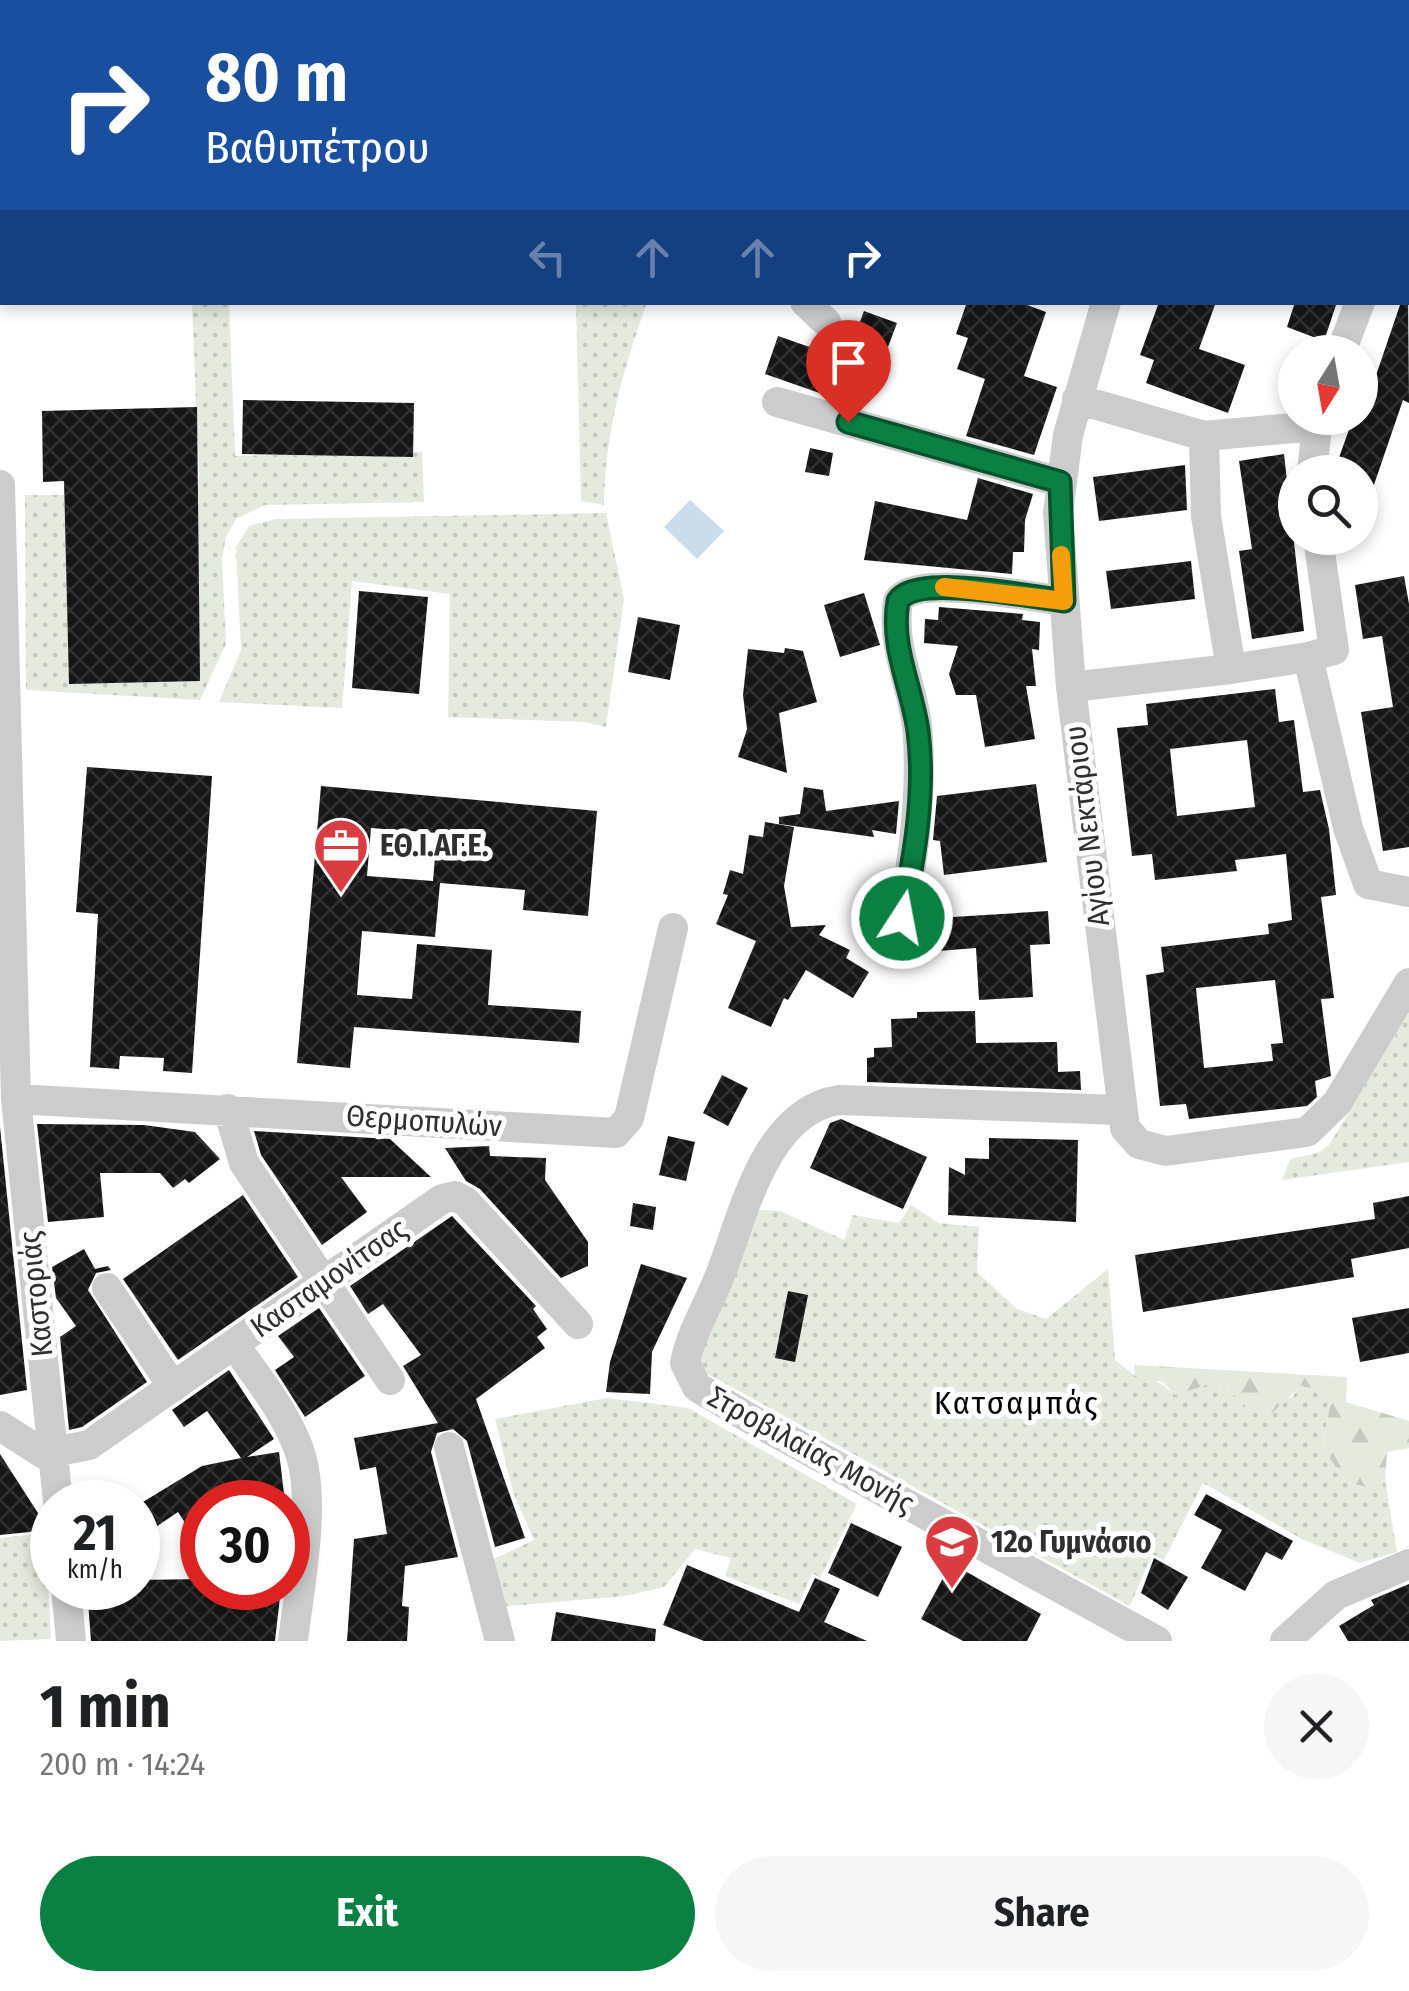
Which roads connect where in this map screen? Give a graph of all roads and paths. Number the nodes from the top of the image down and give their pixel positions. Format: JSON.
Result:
{"nodes":[{"id":1,"x":1105,"y":305,"type":"edge"},
{"id":2,"x":1359,"y":305,"type":"edge"},
{"id":3,"x":1348,"y":335,"type":"edge"},
{"id":4,"x":1078,"y":400,"type":"junction"},
{"id":5,"x":777,"y":402,"type":"dead end"},
{"id":6,"x":1278,"y":427,"type":"edge"},
{"id":7,"x":1204,"y":436,"type":"junction"},
{"id":8,"x":1060,"y":482,"type":"junction"},
{"id":9,"x":0,"y":485,"type":"edge"},
{"id":10,"x":1320,"y":555,"type":"edge"},
{"id":11,"x":1064,"y":601,"type":"junction"},
{"id":12,"x":1308,"y":657,"type":"junction"},
{"id":13,"x":1231,"y":669,"type":"junction"},
{"id":14,"x":1070,"y":688,"type":"junction"},
{"id":15,"x":2,"y":711,"type":"edge"},
{"id":16,"x":1409,"y":892,"type":"edge"},
{"id":17,"x":672,"y":928,"type":"dead end"},
{"id":18,"x":897,"y":946,"type":"dead end"},
{"id":19,"x":1409,"y":983,"type":"edge"},
{"id":20,"x":5,"y":998,"type":"edge"},
{"id":21,"x":16,"y":1099,"type":"junction"},
{"id":22,"x":228,"y":1109,"type":"junction"},
{"id":23,"x":1120,"y":1110,"type":"junction"},
{"id":24,"x":324,"y":1281,"type":"junction"},
{"id":25,"x":108,"y":1288,"type":"dead end"},
{"id":26,"x":578,"y":1324,"type":"dead end"},
{"id":27,"x":234,"y":1344,"type":"junction"},
{"id":28,"x":390,"y":1380,"type":"dead end"},
{"id":29,"x":173,"y":1387,"type":"junction"},
{"id":30,"x":0,"y":1426,"type":"edge"},
{"id":31,"x":450,"y":1446,"type":"dead end"},
{"id":32,"x":54,"y":1455,"type":"junction"},
{"id":33,"x":56,"y":1480,"type":"edge"},
{"id":34,"x":1409,"y":1564,"type":"edge"},
{"id":35,"x":68,"y":1610,"type":"edge"},
{"id":36,"x":71,"y":1641,"type":"edge"},
{"id":37,"x":293,"y":1641,"type":"edge"},
{"id":38,"x":500,"y":1641,"type":"edge"},
{"id":39,"x":1157,"y":1641,"type":"edge"},
{"id":40,"x":1286,"y":1641,"type":"edge"}],
"edges":[{"from":1,"to":4,"type":"street","name":"Αγίου Νεκτάριου"},
{"from":2,"to":3,"type":"street"},
{"from":4,"to":7,"type":"street"},
{"from":4,"to":8,"type":"street","name":"Αγίου Νεκτάριου"},
{"from":5,"to":8,"type":"street"},
{"from":6,"to":7,"type":"street"},
{"from":7,"to":13,"type":"street"},
{"from":8,"to":11,"type":"street","name":"Αγίου Νεκτάριου"},
{"from":9,"to":15,"type":"street","name":"Καστοριάς"},
{"from":10,"to":12,"type":"street"},
{"from":11,"to":14,"type":"street","name":"Αγίου Νεκτάριου"},
{"from":11,"to":18,"type":"street"},
{"from":12,"to":13,"type":"street"},
{"from":12,"to":16,"type":"street"},
{"from":13,"to":14,"type":"street"},
{"from":14,"to":23,"type":"street","name":"Αγίου Νεκτάριου"},
{"from":15,"to":20,"type":"street","name":"Καστοριάς"},
{"from":17,"to":22,"type":"street","name":"Θερμοπυλών"},
{"from":19,"to":23,"type":"street"},
{"from":20,"to":21,"type":"street","name":"Καστοριάς"},
{"from":21,"to":22,"type":"street","name":"Θερμοπυλών"},
{"from":21,"to":32,"type":"street","name":"Καστοριάς"},
{"from":22,"to":24,"type":"street"},
{"from":23,"to":39,"type":"street","name":"Στροβιλαίας Μονής"},
{"from":24,"to":26,"type":"street","name":"Κασταμονίτσας"},
{"from":24,"to":27,"type":"street","name":"Κασταμονίτσας"},
{"from":24,"to":28,"type":"street"},
{"from":25,"to":29,"type":"street"},
{"from":27,"to":29,"type":"street","name":"Κασταμονίτσας"},
{"from":27,"to":37,"type":"street"},
{"from":29,"to":32,"type":"street","name":"Κασταμονίτσας"},
{"from":30,"to":32,"type":"street"},
{"from":31,"to":38,"type":"street"},
{"from":32,"to":33,"type":"street","name":"Καστοριάς"},
{"from":34,"to":40,"type":"street"},
{"from":35,"to":36,"type":"street"}]}
